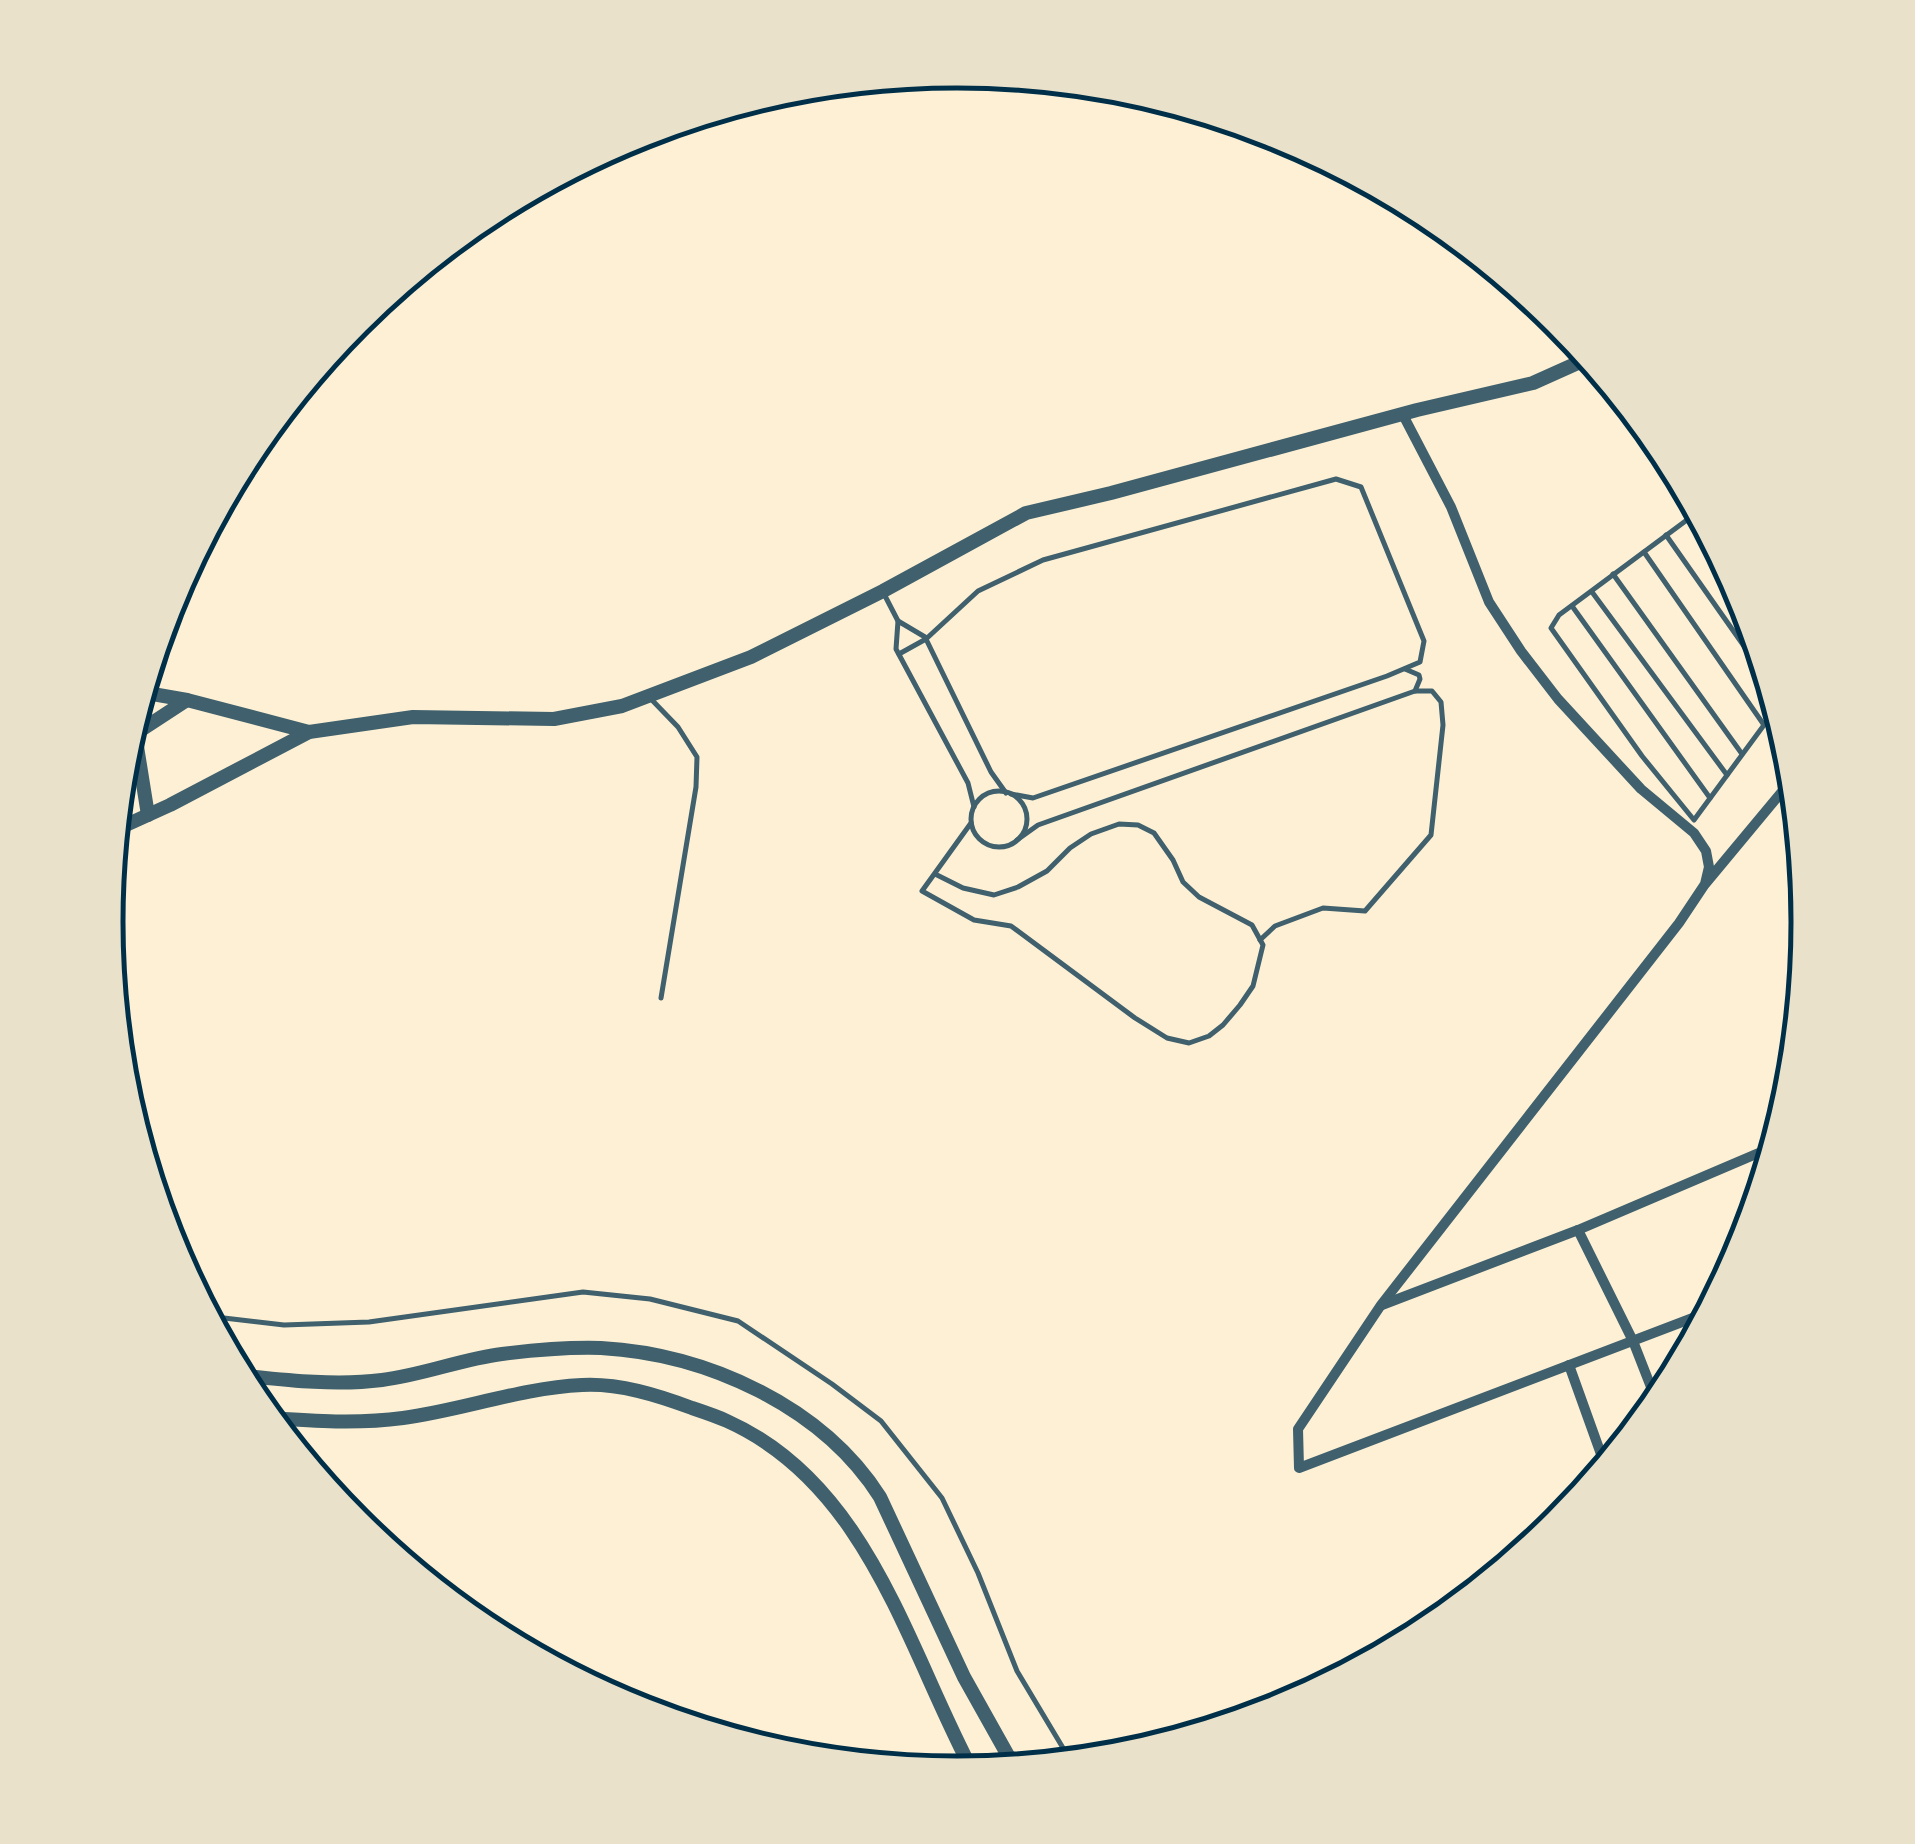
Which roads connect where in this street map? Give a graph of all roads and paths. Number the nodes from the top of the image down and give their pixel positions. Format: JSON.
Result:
{"nodes":[{"id":1,"x":1577,"y":363,"type":"edge"},
{"id":2,"x":1402,"y":414,"type":"junction"},
{"id":3,"x":1688,"y":519,"type":"edge"},
{"id":4,"x":1666,"y":535,"type":"junction"},
{"id":5,"x":1644,"y":552,"type":"junction"},
{"id":6,"x":1614,"y":574,"type":"junction"},
{"id":7,"x":1591,"y":591,"type":"junction"},
{"id":8,"x":883,"y":592,"type":"junction"},
{"id":9,"x":1572,"y":606,"type":"junction"},
{"id":10,"x":898,"y":621,"type":"junction"},
{"id":11,"x":926,"y":639,"type":"junction"},
{"id":12,"x":1746,"y":649,"type":"edge"},
{"id":13,"x":899,"y":654,"type":"junction"},
{"id":14,"x":1405,"y":668,"type":"junction"},
{"id":15,"x":1415,"y":691,"type":"junction"},
{"id":16,"x":155,"y":694,"type":"edge"},
{"id":17,"x":648,"y":696,"type":"junction"},
{"id":18,"x":187,"y":700,"type":"junction"},
{"id":19,"x":1767,"y":721,"type":"edge"},
{"id":20,"x":147,"y":724,"type":"edge"},
{"id":21,"x":1764,"y":725,"type":"junction"},
{"id":22,"x":309,"y":732,"type":"junction"},
{"id":23,"x":1742,"y":754,"type":"junction"},
{"id":24,"x":138,"y":764,"type":"edge"},
{"id":25,"x":1727,"y":775,"type":"junction"},
{"id":26,"x":1782,"y":792,"type":"edge"},
{"id":27,"x":1009,"y":794,"type":"junction"},
{"id":28,"x":1710,"y":798,"type":"junction"},
{"id":29,"x":974,"y":807,"type":"junction"},
{"id":30,"x":148,"y":815,"type":"junction"},
{"id":31,"x":129,"y":823,"type":"edge"},
{"id":32,"x":971,"y":823,"type":"junction"},
{"id":33,"x":1017,"y":840,"type":"junction"},
{"id":34,"x":935,"y":874,"type":"junction"},
{"id":35,"x":1705,"y":884,"type":"junction"},
{"id":36,"x":1260,"y":940,"type":"junction"},
{"id":37,"x":661,"y":998,"type":"dead end"},
{"id":38,"x":1759,"y":1153,"type":"edge"},
{"id":39,"x":1578,"y":1230,"type":"junction"},
{"id":40,"x":1381,"y":1306,"type":"junction"},
{"id":41,"x":224,"y":1318,"type":"edge"},
{"id":42,"x":1690,"y":1320,"type":"edge"},
{"id":43,"x":1633,"y":1340,"type":"junction"},
{"id":44,"x":1570,"y":1365,"type":"junction"},
{"id":45,"x":258,"y":1376,"type":"edge"},
{"id":46,"x":1651,"y":1386,"type":"edge"},
{"id":47,"x":288,"y":1420,"type":"edge"},
{"id":48,"x":1601,"y":1453,"type":"edge"},
{"id":49,"x":1064,"y":1749,"type":"edge"},
{"id":50,"x":1008,"y":1755,"type":"edge"},
{"id":51,"x":965,"y":1756,"type":"edge"}],
"edges":[{"from":1,"to":2,"type":"street"},
{"from":2,"to":8,"type":"street"},
{"from":2,"to":35,"type":"street"},
{"from":3,"to":4,"type":"lane"},
{"from":4,"to":5,"type":"lane"},
{"from":4,"to":12,"type":"lane"},
{"from":5,"to":6,"type":"lane"},
{"from":5,"to":21,"type":"lane"},
{"from":6,"to":7,"type":"lane"},
{"from":6,"to":23,"type":"lane"},
{"from":7,"to":9,"type":"lane"},
{"from":7,"to":25,"type":"lane"},
{"from":8,"to":10,"type":"lane"},
{"from":8,"to":17,"type":"street"},
{"from":9,"to":28,"type":"lane"},
{"from":9,"to":28,"type":"lane"},
{"from":10,"to":11,"type":"lane"},
{"from":10,"to":13,"type":"lane"},
{"from":11,"to":13,"type":"lane"},
{"from":11,"to":14,"type":"lane"},
{"from":11,"to":27,"type":"lane"},
{"from":13,"to":29,"type":"lane"},
{"from":14,"to":15,"type":"lane"},
{"from":14,"to":27,"type":"lane"},
{"from":15,"to":33,"type":"lane"},
{"from":15,"to":36,"type":"lane"},
{"from":16,"to":18,"type":"street"},
{"from":17,"to":22,"type":"street"},
{"from":17,"to":37,"type":"lane"},
{"from":18,"to":20,"type":"street"},
{"from":18,"to":22,"type":"street"},
{"from":19,"to":21,"type":"lane"},
{"from":21,"to":23,"type":"lane"},
{"from":22,"to":30,"type":"street"},
{"from":23,"to":25,"type":"lane"},
{"from":24,"to":30,"type":"street"},
{"from":25,"to":28,"type":"lane"},
{"from":26,"to":35,"type":"street"},
{"from":27,"to":29,"type":"lane"},
{"from":27,"to":33,"type":"lane"},
{"from":29,"to":32,"type":"lane"},
{"from":30,"to":31,"type":"street"},
{"from":32,"to":33,"type":"lane"},
{"from":32,"to":34,"type":"lane"},
{"from":34,"to":36,"type":"lane"},
{"from":34,"to":36,"type":"lane"},
{"from":35,"to":40,"type":"street"},
{"from":38,"to":39,"type":"street"},
{"from":39,"to":40,"type":"street"},
{"from":39,"to":43,"type":"street"},
{"from":40,"to":44,"type":"street"},
{"from":41,"to":49,"type":"lane"},
{"from":42,"to":43,"type":"street"},
{"from":43,"to":44,"type":"street"},
{"from":43,"to":46,"type":"street"},
{"from":44,"to":48,"type":"street"},
{"from":45,"to":50,"type":"street"},
{"from":47,"to":51,"type":"street"}]}
